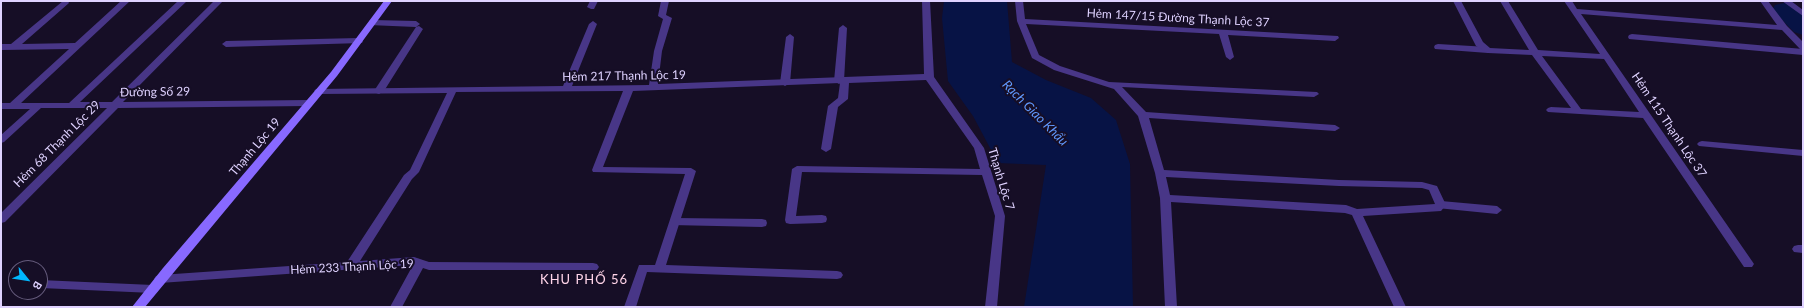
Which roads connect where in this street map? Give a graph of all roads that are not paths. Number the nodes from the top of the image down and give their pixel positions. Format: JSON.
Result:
{"nodes":[{"id":1,"x":126,"y":1,"type":"edge"},
{"id":2,"x":183,"y":1,"type":"edge"},
{"id":3,"x":219,"y":1,"type":"edge"},
{"id":4,"x":388,"y":1,"type":"edge"},
{"id":5,"x":665,"y":1,"type":"edge"},
{"id":6,"x":926,"y":1,"type":"edge"},
{"id":7,"x":1019,"y":1,"type":"edge"},
{"id":8,"x":1456,"y":1,"type":"edge"},
{"id":9,"x":1504,"y":1,"type":"edge"},
{"id":10,"x":1568,"y":1,"type":"edge"},
{"id":11,"x":1764,"y":1,"type":"edge"},
{"id":12,"x":1786,"y":1,"type":"edge"},
{"id":13,"x":65,"y":3,"type":"dead end"},
{"id":14,"x":1575,"y":11,"type":"junction"},
{"id":15,"x":1803,"y":14,"type":"edge"},
{"id":16,"x":1021,"y":21,"type":"junction"},
{"id":17,"x":372,"y":24,"type":"junction"},
{"id":18,"x":593,"y":24,"type":"dead end"},
{"id":19,"x":843,"y":28,"type":"dead end"},
{"id":20,"x":1784,"y":28,"type":"junction"},
{"id":21,"x":1223,"y":33,"type":"junction"},
{"id":22,"x":790,"y":37,"type":"dead end"},
{"id":23,"x":1632,"y":37,"type":"dead end"},
{"id":24,"x":1334,"y":38,"type":"dead end"},
{"id":25,"x":359,"y":41,"type":"junction"},
{"id":26,"x":226,"y":44,"type":"dead end"},
{"id":27,"x":76,"y":46,"type":"junction"},
{"id":28,"x":1,"y":47,"type":"edge"},
{"id":29,"x":13,"y":47,"type":"junction"},
{"id":30,"x":1438,"y":47,"type":"dead end"},
{"id":31,"x":1803,"y":47,"type":"edge"},
{"id":32,"x":1488,"y":50,"type":"junction"},
{"id":33,"x":1803,"y":52,"type":"edge"},
{"id":34,"x":1535,"y":53,"type":"junction"},
{"id":35,"x":1230,"y":57,"type":"dead end"},
{"id":36,"x":1607,"y":57,"type":"junction"},
{"id":37,"x":929,"y":77,"type":"junction"},
{"id":38,"x":843,"y":82,"type":"junction"},
{"id":39,"x":785,"y":83,"type":"junction"},
{"id":40,"x":1106,"y":83,"type":"junction"},
{"id":41,"x":653,"y":87,"type":"junction"},
{"id":42,"x":629,"y":88,"type":"junction"},
{"id":43,"x":566,"y":89,"type":"junction"},
{"id":44,"x":453,"y":90,"type":"junction"},
{"id":45,"x":379,"y":91,"type":"junction"},
{"id":46,"x":319,"y":92,"type":"junction"},
{"id":47,"x":1314,"y":94,"type":"dead end"},
{"id":48,"x":309,"y":103,"type":"junction"},
{"id":49,"x":115,"y":105,"type":"junction"},
{"id":50,"x":1,"y":106,"type":"edge"},
{"id":51,"x":12,"y":106,"type":"junction"},
{"id":52,"x":71,"y":106,"type":"junction"},
{"id":53,"x":37,"y":107,"type":"junction"},
{"id":54,"x":1552,"y":110,"type":"dead end"},
{"id":55,"x":1578,"y":111,"type":"junction"},
{"id":56,"x":1143,"y":115,"type":"junction"},
{"id":57,"x":1646,"y":115,"type":"junction"},
{"id":58,"x":1335,"y":128,"type":"dead end"},
{"id":59,"x":1,"y":140,"type":"edge"},
{"id":60,"x":1702,"y":144,"type":"dead end"},
{"id":61,"x":826,"y":149,"type":"dead end"},
{"id":62,"x":1803,"y":153,"type":"edge"},
{"id":63,"x":987,"y":172,"type":"junction"},
{"id":64,"x":1160,"y":173,"type":"junction"},
{"id":65,"x":1165,"y":198,"type":"junction"},
{"id":66,"x":1440,"y":205,"type":"junction"},
{"id":67,"x":1497,"y":210,"type":"dead end"},
{"id":68,"x":1356,"y":213,"type":"junction"},
{"id":69,"x":1,"y":219,"type":"edge"},
{"id":70,"x":822,"y":219,"type":"dead end"},
{"id":71,"x":675,"y":222,"type":"junction"},
{"id":72,"x":762,"y":223,"type":"dead end"},
{"id":73,"x":420,"y":263,"type":"junction"},
{"id":74,"x":1748,"y":264,"type":"dead end"},
{"id":75,"x":352,"y":265,"type":"junction"},
{"id":76,"x":592,"y":267,"type":"dead end"},
{"id":77,"x":660,"y":269,"type":"junction"},
{"id":78,"x":837,"y":275,"type":"dead end"},
{"id":79,"x":48,"y":284,"type":"edge"},
{"id":80,"x":157,"y":284,"type":"junction"},
{"id":81,"x":138,"y":307,"type":"edge"},
{"id":82,"x":396,"y":307,"type":"edge"},
{"id":83,"x":630,"y":307,"type":"edge"},
{"id":84,"x":990,"y":307,"type":"edge"},
{"id":85,"x":1171,"y":307,"type":"edge"},
{"id":86,"x":1400,"y":307,"type":"edge"}],
"edges":[{"from":1,"to":27,"type":"street"},
{"from":2,"to":52,"type":"street"},
{"from":3,"to":49,"type":"street","name":"Hẻm 68 Thạnh Lộc 29"},
{"from":4,"to":17,"type":"street","name":"Thạnh Lộc 19"},
{"from":5,"to":41,"type":"street"},
{"from":6,"to":37,"type":"street"},
{"from":7,"to":16,"type":"street"},
{"from":8,"to":32,"type":"street"},
{"from":9,"to":34,"type":"street"},
{"from":10,"to":14,"type":"street","name":"Hẻm 115 Thạnh Lộc 37"},
{"from":11,"to":20,"type":"street"},
{"from":12,"to":15,"type":"street"},
{"from":13,"to":29,"type":"street"},
{"from":14,"to":20,"type":"street"},
{"from":14,"to":36,"type":"street","name":"Hẻm 115 Thạnh Lộc 37"},
{"from":16,"to":21,"type":"street","name":"Hẻm 147/15 Đường Thạnh Lộc 37"},
{"from":16,"to":40,"type":"street"},
{"from":17,"to":25,"type":"street","name":"Thạnh Lộc 19"},
{"from":17,"to":45,"type":"street"},
{"from":18,"to":43,"type":"street"},
{"from":19,"to":38,"type":"street"},
{"from":20,"to":31,"type":"street"},
{"from":21,"to":24,"type":"street","name":"Hẻm 147/15 Đường Thạnh Lộc 37"},
{"from":21,"to":35,"type":"street"},
{"from":22,"to":39,"type":"street"},
{"from":23,"to":33,"type":"street"},
{"from":25,"to":26,"type":"street"},
{"from":25,"to":46,"type":"street","name":"Thạnh Lộc 19"},
{"from":27,"to":29,"type":"street"},
{"from":27,"to":51,"type":"street"},
{"from":28,"to":29,"type":"street"},
{"from":30,"to":32,"type":"street"},
{"from":32,"to":34,"type":"street"},
{"from":34,"to":36,"type":"street"},
{"from":34,"to":55,"type":"street"},
{"from":36,"to":57,"type":"street","name":"Hẻm 115 Thạnh Lộc 37"},
{"from":37,"to":38,"type":"street","name":"Hẻm 217 Thạnh Lộc 19"},
{"from":37,"to":63,"type":"street","name":"Thạnh Lộc 7"},
{"from":38,"to":39,"type":"street","name":"Hẻm 217 Thạnh Lộc 19"},
{"from":38,"to":61,"type":"street"},
{"from":39,"to":41,"type":"street","name":"Hẻm 217 Thạnh Lộc 19"},
{"from":40,"to":47,"type":"street"},
{"from":40,"to":56,"type":"street"},
{"from":41,"to":42,"type":"street","name":"Hẻm 217 Thạnh Lộc 19"},
{"from":42,"to":43,"type":"street","name":"Hẻm 217 Thạnh Lộc 19"},
{"from":42,"to":71,"type":"street"},
{"from":43,"to":44,"type":"street","name":"Hẻm 217 Thạnh Lộc 19"},
{"from":44,"to":45,"type":"street","name":"Hẻm 217 Thạnh Lộc 19"},
{"from":44,"to":75,"type":"street"},
{"from":45,"to":46,"type":"street","name":"Hẻm 217 Thạnh Lộc 19"},
{"from":46,"to":48,"type":"street","name":"Thạnh Lộc 19"},
{"from":48,"to":49,"type":"street","name":"Đường Số 29"},
{"from":48,"to":80,"type":"street","name":"Thạnh Lộc 19"},
{"from":49,"to":52,"type":"street","name":"Đường Số 29"},
{"from":49,"to":69,"type":"street","name":"Hẻm 68 Thạnh Lộc 29"},
{"from":50,"to":51,"type":"street","name":"Đường Số 29"},
{"from":51,"to":53,"type":"street","name":"Đường Số 29"},
{"from":52,"to":53,"type":"street","name":"Đường Số 29"},
{"from":53,"to":59,"type":"street"},
{"from":54,"to":55,"type":"street"},
{"from":55,"to":57,"type":"street"},
{"from":56,"to":58,"type":"street"},
{"from":56,"to":64,"type":"street"},
{"from":57,"to":74,"type":"street","name":"Hẻm 115 Thạnh Lộc 37"},
{"from":60,"to":62,"type":"street"},
{"from":63,"to":70,"type":"street"},
{"from":63,"to":84,"type":"street","name":"Thạnh Lộc 7"},
{"from":64,"to":65,"type":"street"},
{"from":64,"to":66,"type":"street"},
{"from":65,"to":68,"type":"street"},
{"from":65,"to":85,"type":"street"},
{"from":66,"to":67,"type":"street"},
{"from":66,"to":68,"type":"street"},
{"from":68,"to":86,"type":"street"},
{"from":71,"to":72,"type":"street"},
{"from":71,"to":77,"type":"street"},
{"from":73,"to":75,"type":"street","name":"Hẻm 233 Thạnh Lộc 19"},
{"from":73,"to":76,"type":"street","name":"Hẻm 233 Thạnh Lộc 19"},
{"from":73,"to":82,"type":"street"},
{"from":75,"to":80,"type":"street","name":"Hẻm 233 Thạnh Lộc 19"},
{"from":77,"to":78,"type":"street"},
{"from":77,"to":83,"type":"street"},
{"from":79,"to":80,"type":"street","name":"Hẻm 233 Thạnh Lộc 19"},
{"from":80,"to":81,"type":"street","name":"Thạnh Lộc 19"}]}
